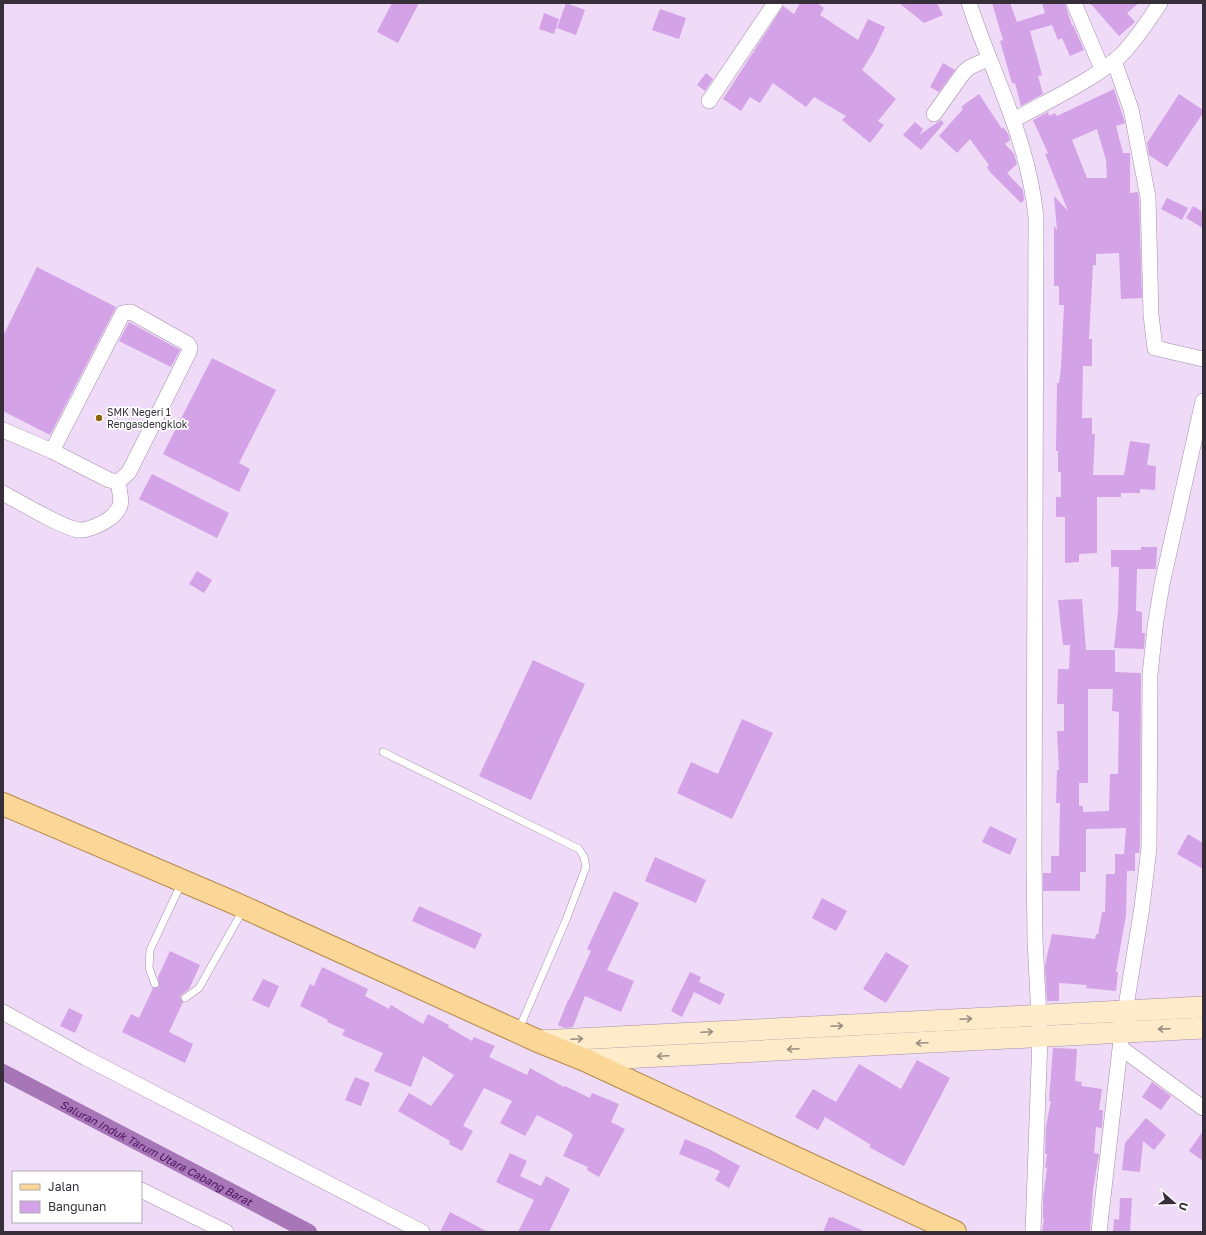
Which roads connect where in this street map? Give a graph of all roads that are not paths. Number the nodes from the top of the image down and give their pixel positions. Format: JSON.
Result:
{"nodes":[{"id":1,"x":775,"y":3,"type":"edge"},
{"id":2,"x":969,"y":3,"type":"edge"},
{"id":3,"x":1074,"y":3,"type":"edge"},
{"id":4,"x":1160,"y":3,"type":"edge"},
{"id":5,"x":988,"y":59,"type":"junction"},
{"id":6,"x":1114,"y":61,"type":"junction"},
{"id":7,"x":1102,"y":69,"type":"junction"},
{"id":8,"x":709,"y":102,"type":"dead end"},
{"id":9,"x":934,"y":114,"type":"dead end"},
{"id":10,"x":1014,"y":120,"type":"junction"},
{"id":11,"x":1203,"y":359,"type":"edge"},
{"id":12,"x":1203,"y":401,"type":"edge"},
{"id":13,"x":3,"y":430,"type":"edge"},
{"id":14,"x":52,"y":451,"type":"junction"},
{"id":15,"x":118,"y":482,"type":"junction"},
{"id":16,"x":3,"y":493,"type":"edge"},
{"id":17,"x":384,"y":752,"type":"dead end"},
{"id":18,"x":3,"y":804,"type":"edge"},
{"id":19,"x":183,"y":881,"type":"junction"},
{"id":20,"x":244,"y":908,"type":"junction"},
{"id":21,"x":155,"y":984,"type":"dead end"},
{"id":22,"x":185,"y":998,"type":"dead end"},
{"id":23,"x":1203,"y":1007,"type":"edge"},
{"id":24,"x":1124,"y":1010,"type":"junction"},
{"id":25,"x":3,"y":1012,"type":"edge"},
{"id":26,"x":1039,"y":1015,"type":"junction"},
{"id":27,"x":1203,"y":1028,"type":"edge"},
{"id":28,"x":518,"y":1031,"type":"junction"},
{"id":29,"x":1040,"y":1037,"type":"junction"},
{"id":30,"x":1121,"y":1040,"type":"junction"},
{"id":31,"x":538,"y":1041,"type":"junction"},
{"id":32,"x":585,"y":1060,"type":"junction"},
{"id":33,"x":1203,"y":1108,"type":"edge"},
{"id":34,"x":142,"y":1190,"type":"edge"},
{"id":35,"x":226,"y":1232,"type":"edge"},
{"id":36,"x":422,"y":1232,"type":"edge"},
{"id":37,"x":954,"y":1232,"type":"edge"},
{"id":38,"x":1033,"y":1232,"type":"edge"},
{"id":39,"x":1099,"y":1232,"type":"edge"}],
"edges":[{"from":1,"to":8,"type":"street"},
{"from":2,"to":5,"type":"street"},
{"from":3,"to":7,"type":"street"},
{"from":4,"to":6,"type":"street"},
{"from":5,"to":9,"type":"street"},
{"from":5,"to":10,"type":"street"},
{"from":6,"to":7,"type":"street"},
{"from":6,"to":11,"type":"street"},
{"from":7,"to":10,"type":"street"},
{"from":10,"to":26,"type":"street"},
{"from":12,"to":24,"type":"street"},
{"from":13,"to":14,"type":"street"},
{"from":14,"to":15,"type":"street"},
{"from":14,"to":15,"type":"street"},
{"from":15,"to":16,"type":"street"},
{"from":17,"to":28,"type":"lane"},
{"from":18,"to":19,"type":"main road"},
{"from":19,"to":20,"type":"main road"},
{"from":19,"to":21,"type":"lane"},
{"from":20,"to":22,"type":"lane"},
{"from":20,"to":28,"type":"main road"},
{"from":23,"to":24,"type":"street"},
{"from":24,"to":26,"type":"street"},
{"from":24,"to":30,"type":"street"},
{"from":25,"to":36,"type":"street"},
{"from":26,"to":29,"type":"street"},
{"from":31,"to":26,"type":"street","one_way":true},
{"from":27,"to":30,"type":"street","one_way":true},
{"from":28,"to":31,"type":"main road"},
{"from":29,"to":30,"type":"street"},
{"from":29,"to":32,"type":"street","one_way":true},
{"from":29,"to":38,"type":"street"},
{"from":30,"to":33,"type":"street"},
{"from":30,"to":39,"type":"street"},
{"from":31,"to":32,"type":"main road"},
{"from":32,"to":37,"type":"main road"},
{"from":34,"to":35,"type":"street"}]}
